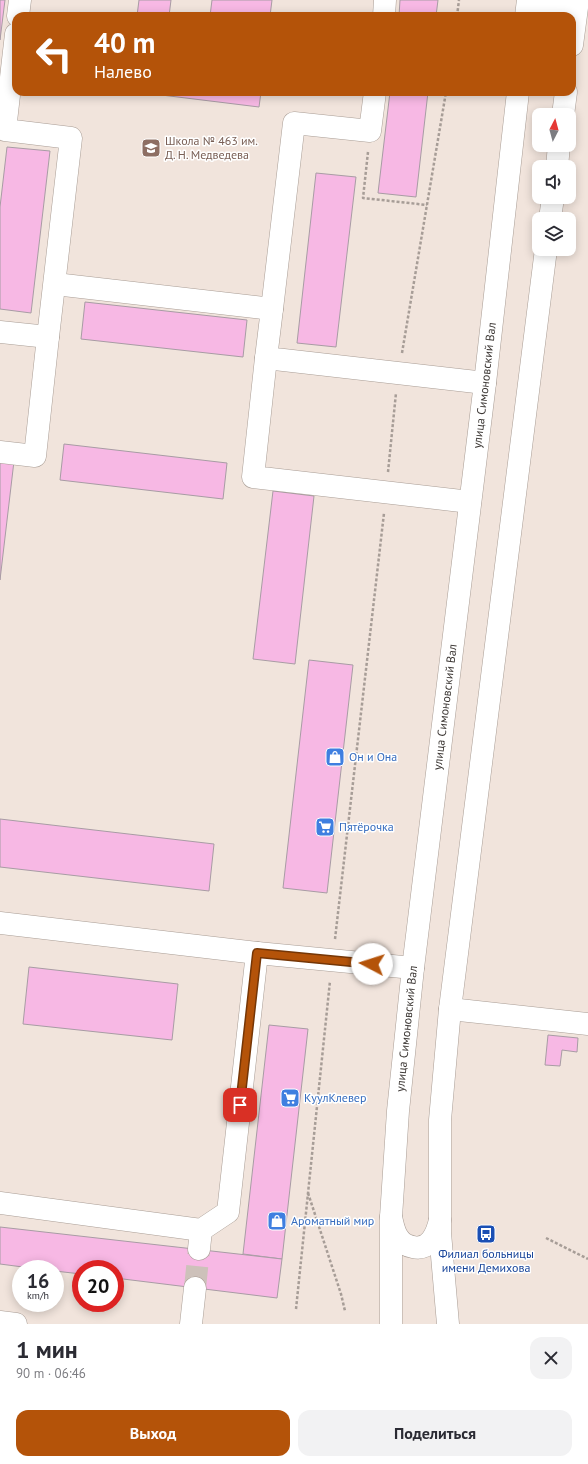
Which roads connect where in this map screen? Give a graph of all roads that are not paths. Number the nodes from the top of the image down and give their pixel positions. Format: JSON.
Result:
{"nodes":[{"id":1,"x":20,"y":0,"type":"edge"},
{"id":2,"x":386,"y":0,"type":"edge"},
{"id":3,"x":528,"y":0,"type":"edge"},
{"id":4,"x":537,"y":0,"type":"edge"},
{"id":5,"x":574,"y":0,"type":"edge"},
{"id":6,"x":578,"y":0,"type":"edge"},
{"id":7,"x":18,"y":12,"type":"edge"},
{"id":8,"x":384,"y":12,"type":"edge"},
{"id":9,"x":526,"y":12,"type":"edge"},
{"id":10,"x":576,"y":15,"type":"edge"},
{"id":11,"x":12,"y":69,"type":"edge"},
{"id":12,"x":374,"y":96,"type":"edge"},
{"id":13,"x":518,"y":96,"type":"edge"},
{"id":14,"x":565,"y":96,"type":"edge"},
{"id":15,"x":564,"y":108,"type":"edge"},
{"id":16,"x":545,"y":256,"type":"edge"},
{"id":17,"x":55,"y":284,"type":"junction"},
{"id":18,"x":272,"y":309,"type":"junction"},
{"id":19,"x":0,"y":332,"type":"edge"},
{"id":20,"x":48,"y":337,"type":"junction"},
{"id":21,"x":266,"y":358,"type":"junction"},
{"id":22,"x":485,"y":383,"type":"junction"},
{"id":23,"x":0,"y":452,"type":"edge"},
{"id":24,"x":470,"y":502,"type":"junction"},
{"id":25,"x":0,"y":923,"type":"edge"},
{"id":26,"x":257,"y":953,"type":"junction"},
{"id":27,"x":413,"y":968,"type":"junction"},
{"id":28,"x":450,"y":1009,"type":"junction"},
{"id":29,"x":588,"y":1024,"type":"edge"},
{"id":30,"x":0,"y":1203,"type":"edge"},
{"id":31,"x":391,"y":1217,"type":"junction"},
{"id":32,"x":440,"y":1220,"type":"junction"},
{"id":33,"x":195,"y":1288,"type":"tunnel mouth"},
{"id":34,"x":0,"y":1322,"type":"edge"},
{"id":35,"x":16,"y":1324,"type":"edge"},
{"id":36,"x":191,"y":1324,"type":"edge"},
{"id":37,"x":391,"y":1324,"type":"edge"},
{"id":38,"x":448,"y":1324,"type":"edge"}],
"edges":[{"from":1,"to":7,"type":"main road"},
{"from":2,"to":8,"type":"main road"},
{"from":3,"to":9,"type":"main road"},
{"from":4,"to":5,"type":"main road"},
{"from":6,"to":10,"type":"main road"},
{"from":11,"to":17,"type":"main road"},
{"from":12,"to":18,"type":"main road"},
{"from":13,"to":22,"type":"main road","name":"улица Симоновский Вал"},
{"from":14,"to":15,"type":"main road"},
{"from":16,"to":28,"type":"main road"},
{"from":17,"to":18,"type":"main road"},
{"from":17,"to":20,"type":"main road"},
{"from":18,"to":21,"type":"main road"},
{"from":19,"to":20,"type":"main road"},
{"from":20,"to":23,"type":"main road"},
{"from":21,"to":22,"type":"main road"},
{"from":21,"to":24,"type":"main road"},
{"from":22,"to":24,"type":"main road","name":"улица Симоновский Вал"},
{"from":24,"to":27,"type":"main road","name":"улица Симоновский Вал"},
{"from":25,"to":26,"type":"main road"},
{"from":26,"to":27,"type":"main road"},
{"from":26,"to":30,"type":"main road"},
{"from":27,"to":31,"type":"main road","name":"улица Симоновский Вал"},
{"from":28,"to":29,"type":"main road"},
{"from":28,"to":32,"type":"main road"},
{"from":31,"to":32,"type":"main road"},
{"from":31,"to":37,"type":"main road","name":"улица Симоновский Вал"},
{"from":32,"to":38,"type":"main road"},
{"from":33,"to":36,"type":"main road"},
{"from":34,"to":35,"type":"main road"}]}
